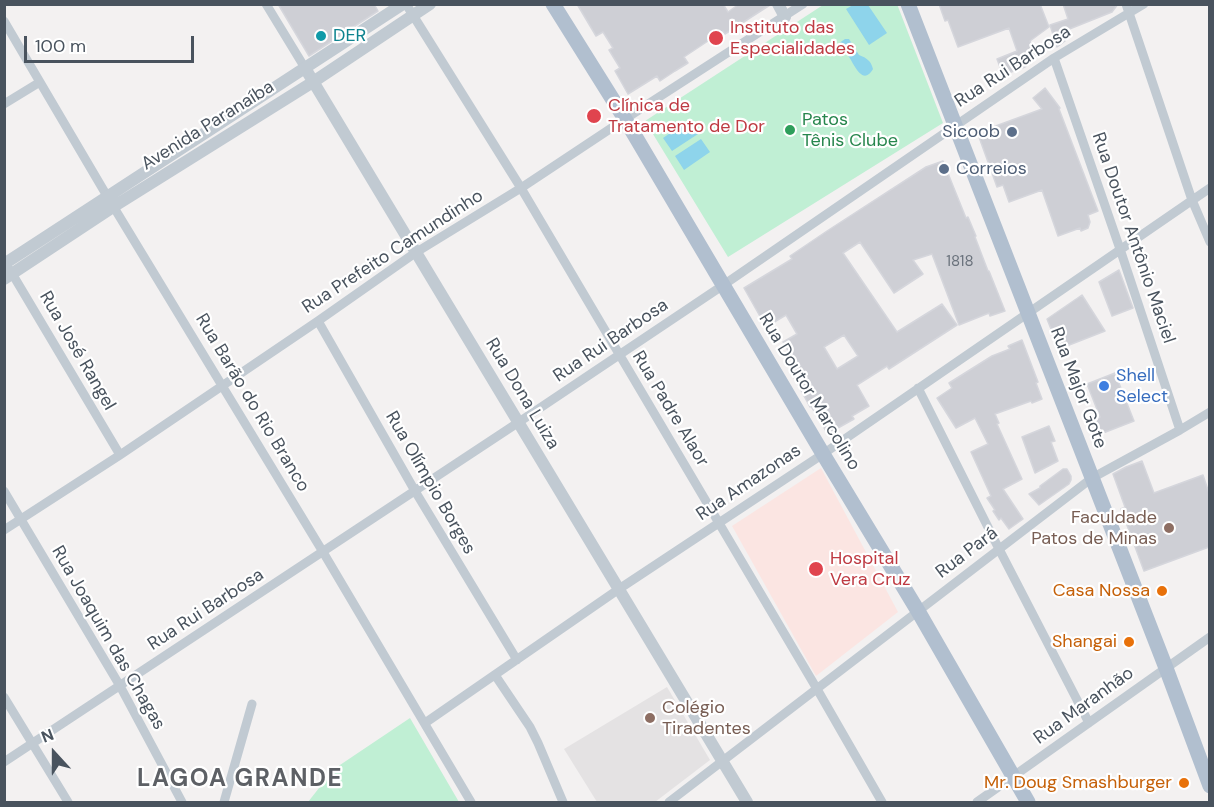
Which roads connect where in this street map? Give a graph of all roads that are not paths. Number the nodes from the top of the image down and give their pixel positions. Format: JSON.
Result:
{"nodes":[{"id":1,"x":266,"y":4,"type":"edge"},
{"id":2,"x":405,"y":4,"type":"edge"},
{"id":3,"x":430,"y":4,"type":"edge"},
{"id":4,"x":553,"y":4,"type":"edge"},
{"id":5,"x":790,"y":4,"type":"edge"},
{"id":6,"x":803,"y":4,"type":"edge"},
{"id":7,"x":908,"y":4,"type":"edge"},
{"id":8,"x":1144,"y":4,"type":"edge"},
{"id":9,"x":778,"y":5,"type":"edge"},
{"id":10,"x":1128,"y":9,"type":"edge"},
{"id":11,"x":413,"y":16,"type":"junction"},
{"id":12,"x":785,"y":17,"type":"junction"},
{"id":13,"x":4,"y":21,"type":"edge"},
{"id":14,"x":1053,"y":58,"type":"junction"},
{"id":15,"x":305,"y":68,"type":"junction"},
{"id":16,"x":40,"y":82,"type":"junction"},
{"id":17,"x":313,"y":82,"type":"junction"},
{"id":18,"x":4,"y":104,"type":"edge"},
{"id":19,"x":625,"y":119,"type":"junction"},
{"id":20,"x":955,"y":126,"type":"junction"},
{"id":21,"x":1209,"y":188,"type":"edge"},
{"id":22,"x":521,"y":189,"type":"junction"},
{"id":23,"x":1192,"y":200,"type":"junction"},
{"id":24,"x":110,"y":202,"type":"junction"},
{"id":25,"x":1209,"y":242,"type":"edge"},
{"id":26,"x":1120,"y":249,"type":"junction"},
{"id":27,"x":415,"y":253,"type":"junction"},
{"id":28,"x":7,"y":270,"type":"edge"},
{"id":29,"x":723,"y":286,"type":"junction"},
{"id":30,"x":1028,"y":313,"type":"junction"},
{"id":31,"x":318,"y":321,"type":"junction"},
{"id":32,"x":619,"y":355,"type":"junction"},
{"id":33,"x":222,"y":386,"type":"junction"},
{"id":34,"x":918,"y":388,"type":"junction"},
{"id":35,"x":1209,"y":412,"type":"edge"},
{"id":36,"x":519,"y":422,"type":"junction"},
{"id":37,"x":1180,"y":430,"type":"junction"},
{"id":38,"x":822,"y":454,"type":"junction"},
{"id":39,"x":120,"y":455,"type":"junction"},
{"id":40,"x":1092,"y":478,"type":"junction"},
{"id":41,"x":4,"y":491,"type":"edge"},
{"id":42,"x":415,"y":491,"type":"junction"},
{"id":43,"x":20,"y":520,"type":"junction"},
{"id":44,"x":719,"y":523,"type":"junction"},
{"id":45,"x":4,"y":530,"type":"edge"},
{"id":46,"x":999,"y":549,"type":"junction"},
{"id":47,"x":324,"y":552,"type":"junction"},
{"id":48,"x":619,"y":590,"type":"junction"},
{"id":49,"x":918,"y":611,"type":"junction"},
{"id":50,"x":1209,"y":637,"type":"edge"},
{"id":51,"x":516,"y":660,"type":"junction"},
{"id":52,"x":1167,"y":668,"type":"junction"},
{"id":53,"x":495,"y":675,"type":"junction"},
{"id":54,"x":120,"y":686,"type":"junction"},
{"id":55,"x":817,"y":689,"type":"junction"},
{"id":56,"x":4,"y":697,"type":"edge"},
{"id":57,"x":252,"y":704,"type":"dead end"},
{"id":58,"x":425,"y":723,"type":"junction"},
{"id":59,"x":1089,"y":723,"type":"junction"},
{"id":60,"x":32,"y":744,"type":"junction"},
{"id":61,"x":4,"y":762,"type":"edge"},
{"id":62,"x":722,"y":762,"type":"junction"},
{"id":63,"x":1012,"y":778,"type":"junction"},
{"id":64,"x":1209,"y":786,"type":"edge"},
{"id":65,"x":68,"y":802,"type":"edge"},
{"id":66,"x":182,"y":802,"type":"edge"},
{"id":67,"x":224,"y":802,"type":"edge"},
{"id":68,"x":471,"y":802,"type":"edge"},
{"id":69,"x":563,"y":802,"type":"edge"},
{"id":70,"x":669,"y":802,"type":"edge"},
{"id":71,"x":747,"y":802,"type":"edge"},
{"id":72,"x":882,"y":802,"type":"edge"},
{"id":73,"x":977,"y":802,"type":"edge"},
{"id":74,"x":1028,"y":802,"type":"edge"}],
"edges":[{"from":1,"to":15,"type":"street","name":"Rua Dona Luiza"},
{"from":2,"to":11,"type":"street","name":"Rua Padre Alaor"},
{"from":2,"to":15,"type":"street","name":"Avenida Paranaíba"},
{"from":3,"to":11,"type":"street","name":"Avenida Paranaíba"},
{"from":4,"to":19,"type":"main road","name":"Rua Doutor Marcolino"},
{"from":5,"to":9,"type":"street"},
{"from":6,"to":12,"type":"street","name":"Rua Prefeito Camundinho"},
{"from":7,"to":20,"type":"main road","name":"Rua Major Gote"},
{"from":8,"to":10,"type":"street","name":"Rua Rui Barbosa"},
{"from":9,"to":12,"type":"street"},
{"from":10,"to":14,"type":"street","name":"Rua Rui Barbosa"},
{"from":10,"to":23,"type":"street"},
{"from":11,"to":17,"type":"street","name":"Avenida Paranaíba"},
{"from":11,"to":22,"type":"street","name":"Rua Padre Alaor"},
{"from":12,"to":19,"type":"street","name":"Rua Prefeito Camundinho"},
{"from":13,"to":16,"type":"street","name":"Rua Barão do Rio Branco"},
{"from":14,"to":20,"type":"street","name":"Rua Rui Barbosa"},
{"from":14,"to":26,"type":"street","name":"Rua Doutor Antônio Maciel"},
{"from":15,"to":17,"type":"street","name":"Rua Dona Luiza"},
{"from":15,"to":24,"type":"street","name":"Avenida Paranaíba"},
{"from":16,"to":18,"type":"street"},
{"from":16,"to":24,"type":"street","name":"Rua Barão do Rio Branco"},
{"from":17,"to":24,"type":"street","name":"Avenida Paranaíba"},
{"from":17,"to":27,"type":"street","name":"Rua Dona Luiza"},
{"from":19,"to":22,"type":"street","name":"Rua Prefeito Camundinho"},
{"from":19,"to":29,"type":"main road","name":"Rua Doutor Marcolino"},
{"from":20,"to":29,"type":"street","name":"Rua Rui Barbosa"},
{"from":20,"to":30,"type":"main road","name":"Rua Major Gote"},
{"from":21,"to":23,"type":"street","name":"Rua Amazonas"},
{"from":22,"to":27,"type":"street","name":"Rua Prefeito Camundinho"},
{"from":22,"to":32,"type":"street","name":"Rua Padre Alaor"},
{"from":23,"to":25,"type":"street"},
{"from":23,"to":26,"type":"street","name":"Rua Amazonas"},
{"from":24,"to":28,"type":"street","name":"Avenida Paranaíba"},
{"from":24,"to":33,"type":"street","name":"Rua Barão do Rio Branco"},
{"from":26,"to":30,"type":"street","name":"Rua Amazonas"},
{"from":26,"to":37,"type":"street","name":"Rua Doutor Antônio Maciel"},
{"from":27,"to":31,"type":"street","name":"Rua Prefeito Camundinho"},
{"from":27,"to":36,"type":"street","name":"Rua Dona Luiza"},
{"from":28,"to":39,"type":"street","name":"Rua José Rangel"},
{"from":29,"to":32,"type":"street","name":"Rua Rui Barbosa"},
{"from":29,"to":38,"type":"main road","name":"Rua Doutor Marcolino"},
{"from":30,"to":34,"type":"street","name":"Rua Amazonas"},
{"from":30,"to":40,"type":"main road","name":"Rua Major Gote"},
{"from":31,"to":33,"type":"street","name":"Rua Prefeito Camundinho"},
{"from":31,"to":42,"type":"street","name":"Rua Olímpio Borges"},
{"from":32,"to":36,"type":"street","name":"Rua Rui Barbosa"},
{"from":32,"to":44,"type":"street","name":"Rua Padre Alaor"},
{"from":33,"to":39,"type":"street","name":"Rua Prefeito Camundinho"},
{"from":33,"to":47,"type":"street","name":"Rua Barão do Rio Branco"},
{"from":34,"to":38,"type":"street","name":"Rua Amazonas"},
{"from":34,"to":46,"type":"street"},
{"from":35,"to":37,"type":"street","name":"Rua Pará"},
{"from":36,"to":42,"type":"street","name":"Rua Rui Barbosa"},
{"from":36,"to":48,"type":"street","name":"Rua Dona Luiza"},
{"from":37,"to":40,"type":"street","name":"Rua Pará"},
{"from":38,"to":44,"type":"street","name":"Rua Amazonas"},
{"from":38,"to":49,"type":"main road","name":"Rua Doutor Marcolino"},
{"from":39,"to":43,"type":"street","name":"Rua Prefeito Camundinho"},
{"from":40,"to":46,"type":"street","name":"Rua Pará"},
{"from":40,"to":52,"type":"main road","name":"Rua Major Gote"},
{"from":41,"to":43,"type":"street","name":"Rua Joaquim das Chagas"},
{"from":42,"to":47,"type":"street","name":"Rua Rui Barbosa"},
{"from":42,"to":51,"type":"street","name":"Rua Olímpio Borges"},
{"from":43,"to":45,"type":"street","name":"Rua Prefeito Camundinho"},
{"from":43,"to":54,"type":"street","name":"Rua Joaquim das Chagas"},
{"from":44,"to":48,"type":"street","name":"Rua Amazonas"},
{"from":44,"to":55,"type":"street","name":"Rua Padre Alaor"},
{"from":46,"to":49,"type":"street","name":"Rua Pará"},
{"from":46,"to":59,"type":"street"},
{"from":47,"to":54,"type":"street","name":"Rua Rui Barbosa"},
{"from":47,"to":58,"type":"street","name":"Rua Barão do Rio Branco"},
{"from":48,"to":51,"type":"street","name":"Rua Amazonas"},
{"from":48,"to":62,"type":"street","name":"Rua Dona Luiza"},
{"from":49,"to":55,"type":"street","name":"Rua Pará"},
{"from":49,"to":63,"type":"main road","name":"Rua Doutor Marcolino"},
{"from":50,"to":52,"type":"street","name":"Rua Maranhão"},
{"from":51,"to":53,"type":"street","name":"Rua Amazonas"},
{"from":52,"to":59,"type":"street","name":"Rua Maranhão"},
{"from":52,"to":64,"type":"main road","name":"Rua Major Gote"},
{"from":53,"to":58,"type":"street","name":"Rua Amazonas"},
{"from":53,"to":69,"type":"street"},
{"from":54,"to":60,"type":"street","name":"Rua Rui Barbosa"},
{"from":54,"to":66,"type":"street","name":"Rua Joaquim das Chagas"},
{"from":55,"to":62,"type":"street","name":"Rua Pará"},
{"from":55,"to":72,"type":"street","name":"Rua Padre Alaor"},
{"from":56,"to":60,"type":"street"},
{"from":57,"to":67,"type":"street"},
{"from":58,"to":68,"type":"street","name":"Rua Barão do Rio Branco"},
{"from":59,"to":63,"type":"street","name":"Rua Maranhão"},
{"from":60,"to":61,"type":"street","name":"Rua Rui Barbosa"},
{"from":60,"to":65,"type":"street"},
{"from":62,"to":70,"type":"street","name":"Rua Pará"},
{"from":62,"to":71,"type":"street","name":"Rua Dona Luiza"},
{"from":63,"to":73,"type":"street","name":"Rua Maranhão"},
{"from":63,"to":74,"type":"main road","name":"Rua Doutor Marcolino"}]}
